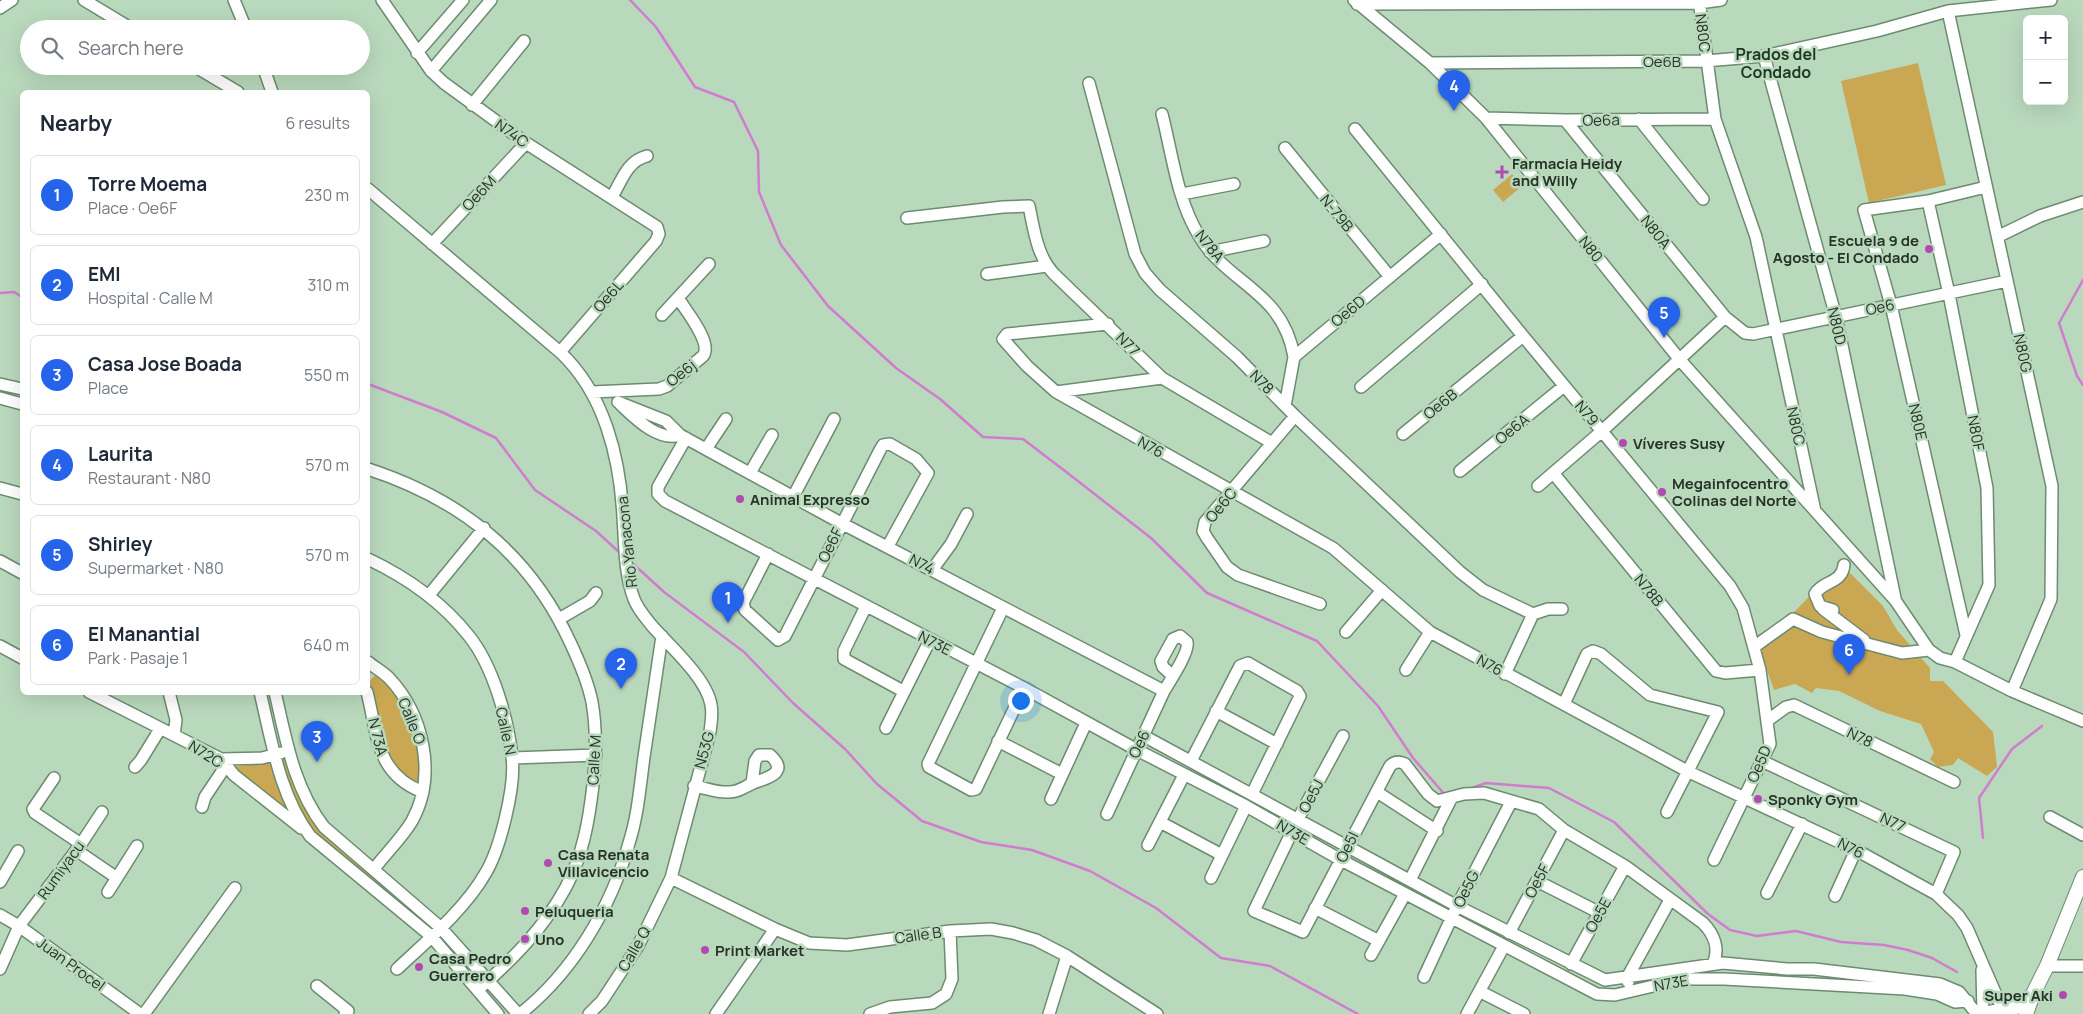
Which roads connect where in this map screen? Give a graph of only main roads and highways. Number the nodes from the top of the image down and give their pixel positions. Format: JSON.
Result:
{"nodes":[{"id":1,"x":2083,"y":876,"type":"edge"},
{"id":2,"x":2032,"y":994,"type":"junction"},
{"id":3,"x":2005,"y":1013,"type":"edge"},
{"id":4,"x":1988,"y":1014,"type":"edge"},
{"id":5,"x":2026,"y":1014,"type":"edge"}],
"edges":[{"from":1,"to":2,"type":"main road"},
{"from":2,"to":3,"type":"main road"},
{"from":2,"to":5,"type":"main road"},
{"from":3,"to":4,"type":"main road"}]}
